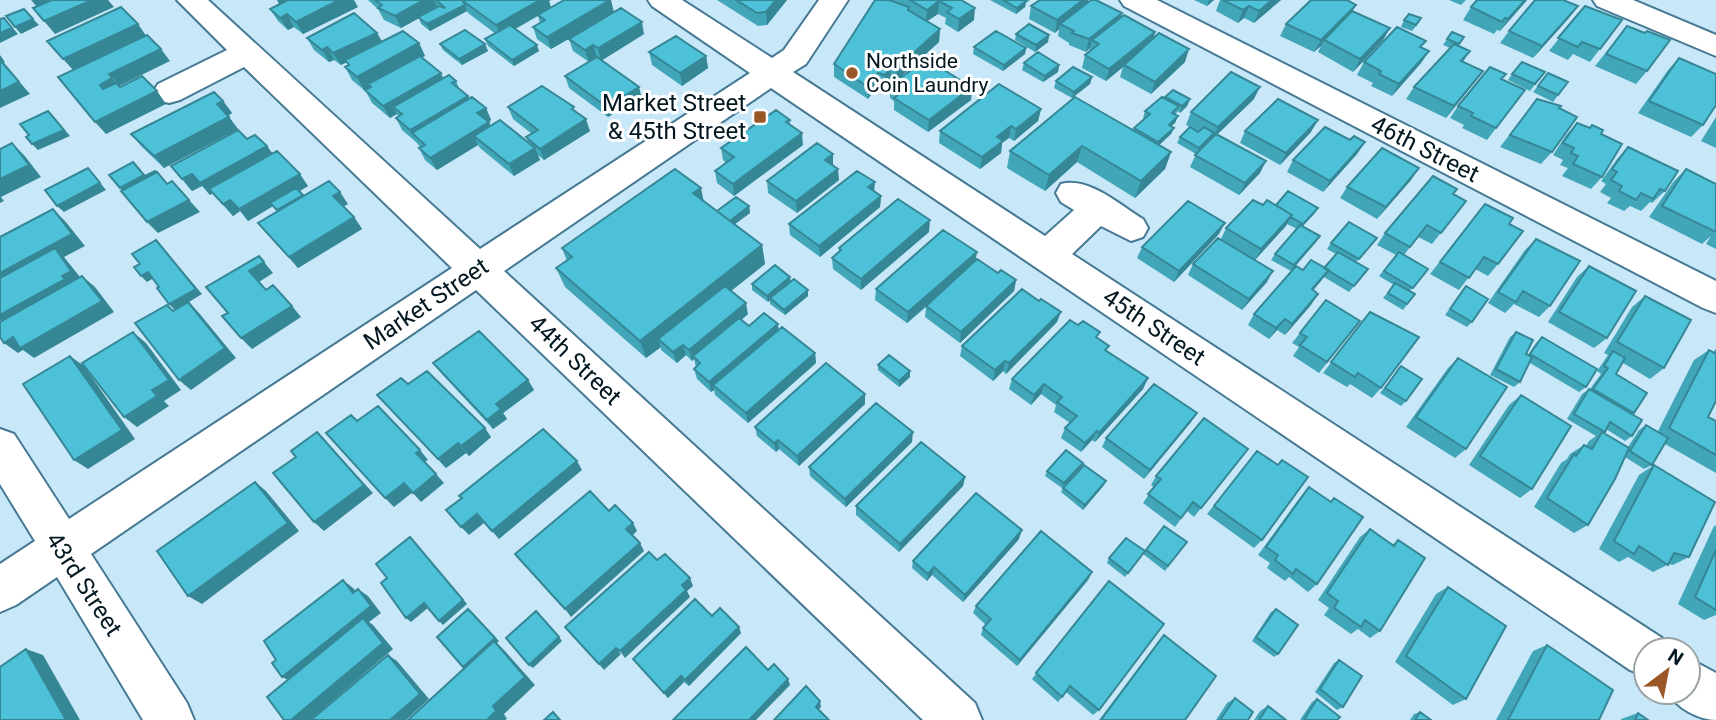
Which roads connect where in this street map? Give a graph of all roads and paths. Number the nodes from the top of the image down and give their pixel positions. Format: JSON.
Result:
{"nodes":[{"id":1,"x":191,"y":0,"type":"edge"},
{"id":2,"x":662,"y":0,"type":"edge"},
{"id":3,"x":834,"y":0,"type":"edge"},
{"id":4,"x":1134,"y":0,"type":"edge"},
{"id":5,"x":1607,"y":0,"type":"edge"},
{"id":6,"x":1716,"y":46,"type":"edge"},
{"id":7,"x":248,"y":52,"type":"junction"},
{"id":8,"x":771,"y":72,"type":"junction"},
{"id":9,"x":169,"y":92,"type":"dead end"},
{"id":10,"x":1131,"y":228,"type":"dead end"},
{"id":11,"x":1047,"y":256,"type":"junction"},
{"id":12,"x":478,"y":268,"type":"junction"},
{"id":13,"x":1716,"y":298,"type":"edge"},
{"id":14,"x":0,"y":447,"type":"edge"},
{"id":15,"x":61,"y":549,"type":"junction"},
{"id":16,"x":0,"y":590,"type":"edge"},
{"id":17,"x":1632,"y":645,"type":"edge"},
{"id":18,"x":170,"y":720,"type":"edge"},
{"id":19,"x":958,"y":720,"type":"edge"}],
"edges":[{"from":1,"to":7,"type":"street","name":"44th Street"},
{"from":2,"to":8,"type":"street","name":"45th Street"},
{"from":3,"to":8,"type":"street","name":"Market Street"},
{"from":4,"to":13,"type":"street","name":"46th Street"},
{"from":5,"to":6,"type":"street"},
{"from":7,"to":9,"type":"street"},
{"from":7,"to":12,"type":"street","name":"44th Street"},
{"from":8,"to":11,"type":"street","name":"45th Street"},
{"from":8,"to":12,"type":"street","name":"Market Street"},
{"from":10,"to":11,"type":"street"},
{"from":11,"to":17,"type":"street","name":"45th Street"},
{"from":12,"to":15,"type":"street","name":"Market Street"},
{"from":12,"to":19,"type":"street","name":"44th Street"},
{"from":14,"to":15,"type":"street","name":"43rd Street"},
{"from":15,"to":16,"type":"street","name":"Market Street"},
{"from":15,"to":18,"type":"street","name":"43rd Street"}]}
